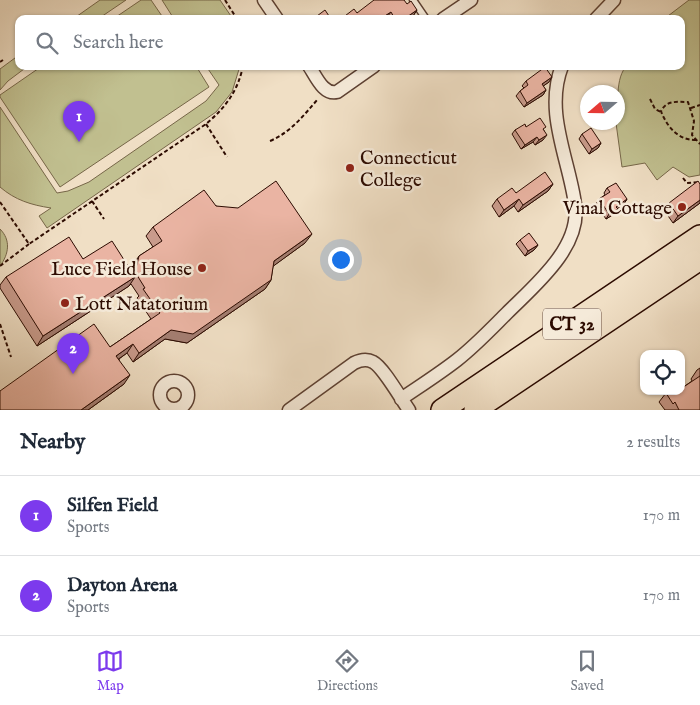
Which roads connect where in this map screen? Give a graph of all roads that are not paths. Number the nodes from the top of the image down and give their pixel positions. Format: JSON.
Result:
{"nodes":[{"id":1,"x":264,"y":0,"type":"edge"},
{"id":2,"x":413,"y":0,"type":"edge"},
{"id":3,"x":470,"y":0,"type":"edge"},
{"id":4,"x":614,"y":0,"type":"edge"},
{"id":5,"x":274,"y":15,"type":"edge"},
{"id":6,"x":423,"y":15,"type":"edge"},
{"id":7,"x":449,"y":15,"type":"edge"},
{"id":8,"x":600,"y":15,"type":"edge"},
{"id":9,"x":312,"y":70,"type":"edge"},
{"id":10,"x":368,"y":70,"type":"edge"},
{"id":11,"x":560,"y":70,"type":"edge"},
{"id":12,"x":700,"y":236,"type":"edge"},
{"id":13,"x":700,"y":259,"type":"edge"},
{"id":14,"x":401,"y":399,"type":"junction"},
{"id":15,"x":289,"y":410,"type":"edge"},
{"id":16,"x":409,"y":410,"type":"edge"},
{"id":17,"x":442,"y":410,"type":"edge"},
{"id":18,"x":475,"y":410,"type":"edge"}],
"edges":[{"from":1,"to":5,"type":"street"},
{"from":2,"to":6,"type":"lane"},
{"from":3,"to":7,"type":"street"},
{"from":4,"to":8,"type":"street"},
{"from":9,"to":10,"type":"street"},
{"from":11,"to":14,"type":"street"},
{"from":12,"to":17,"type":"highway","number":"CT 32"},
{"from":13,"to":18,"type":"highway","number":"CT 32"},
{"from":14,"to":15,"type":"street"},
{"from":14,"to":16,"type":"street"}]}
